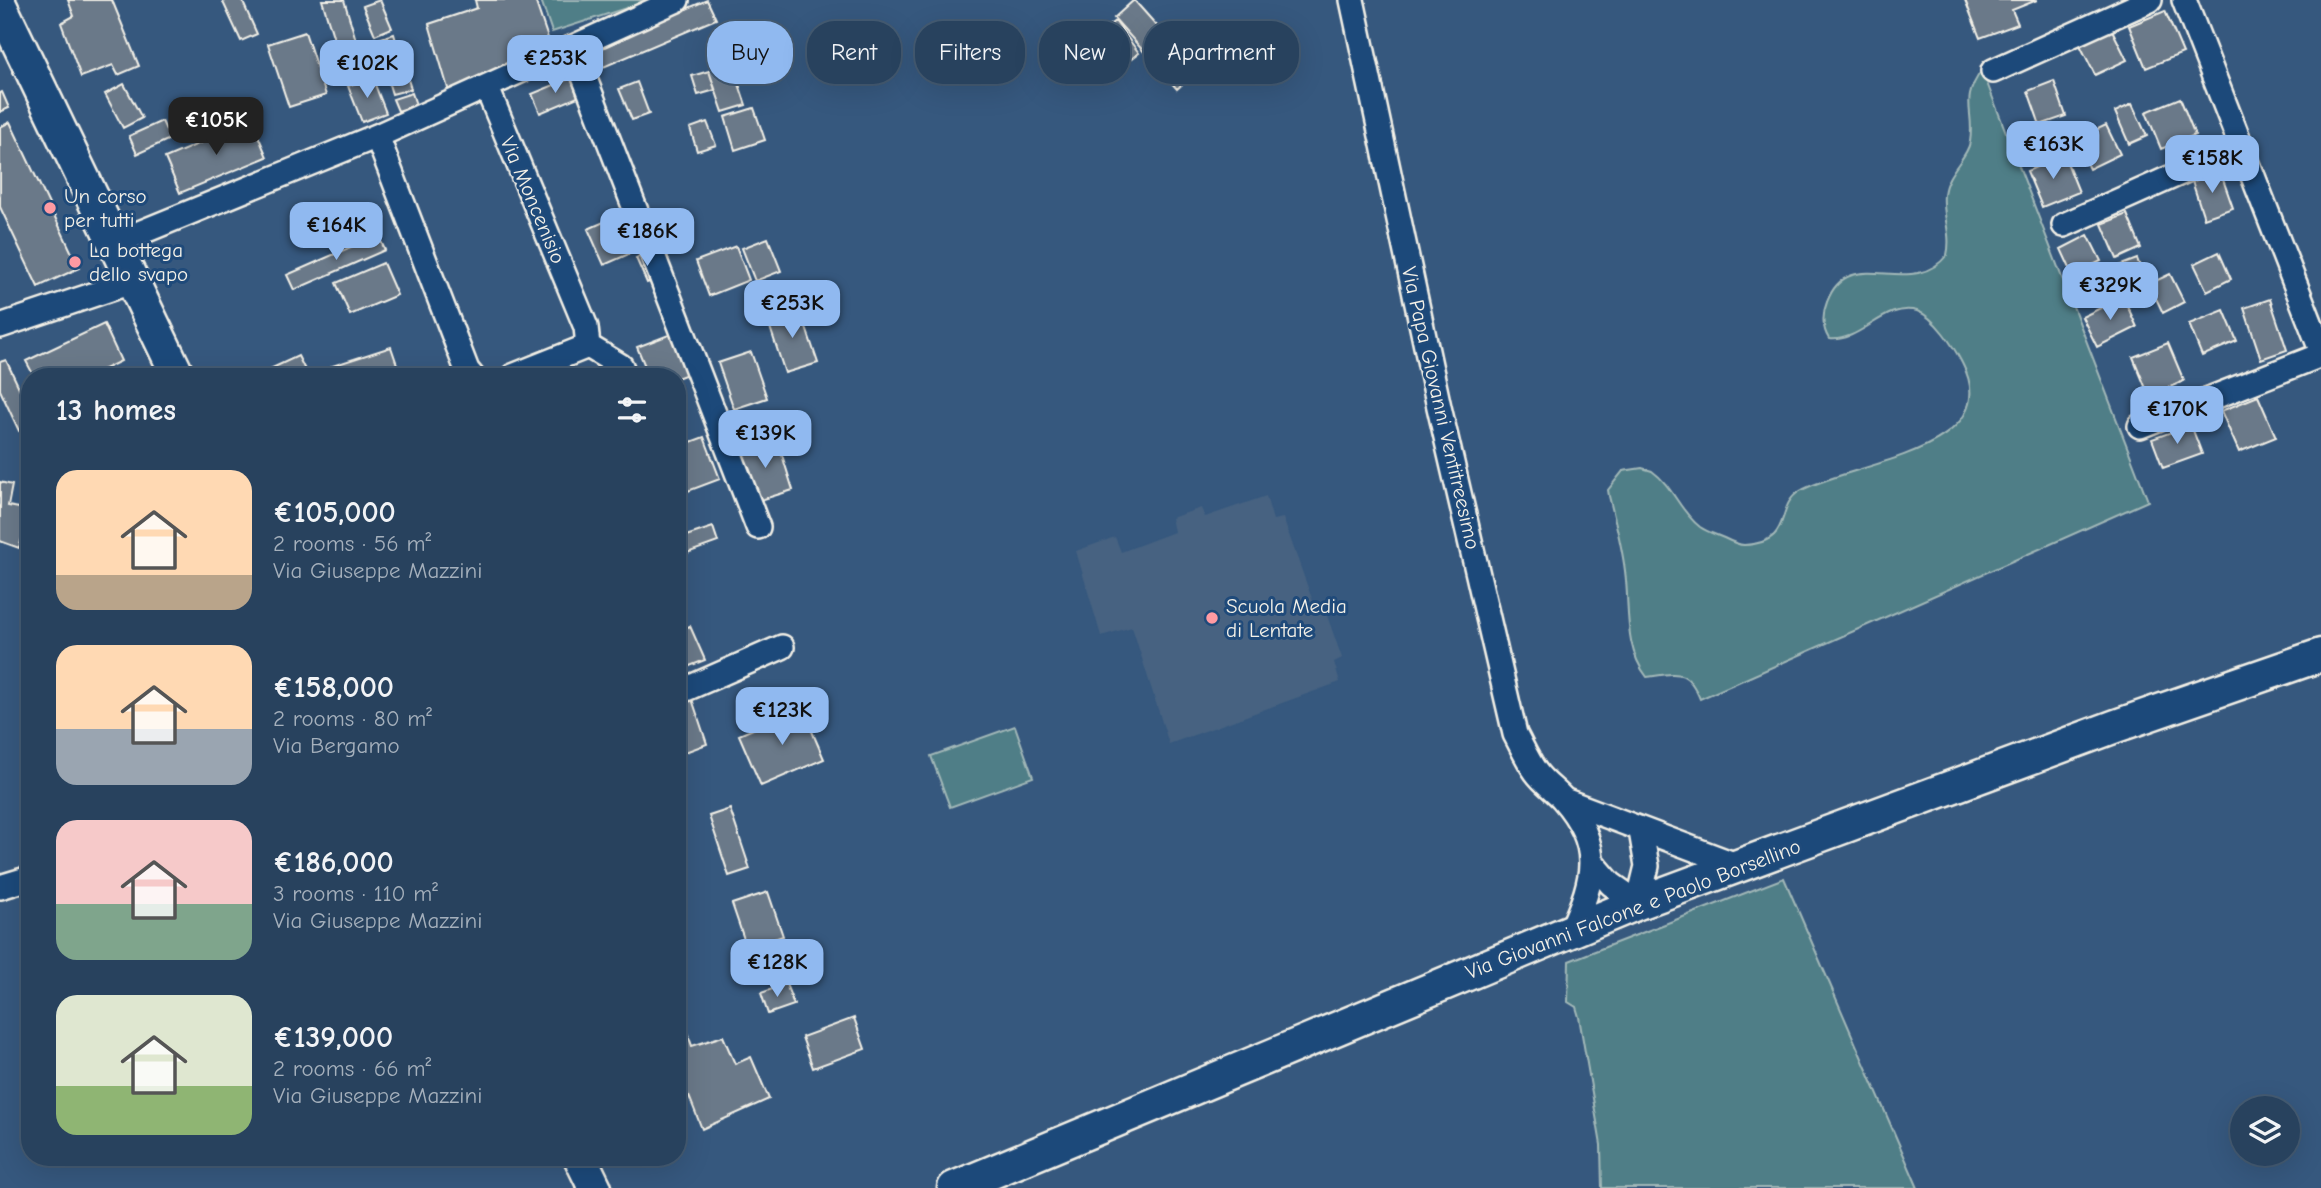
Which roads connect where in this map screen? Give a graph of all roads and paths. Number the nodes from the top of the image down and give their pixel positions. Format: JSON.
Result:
{"nodes":[{"id":1,"x":677,"y":0,"type":"edge"},
{"id":2,"x":1352,"y":0,"type":"edge"},
{"id":3,"x":2150,"y":0,"type":"edge"},
{"id":4,"x":2184,"y":0,"type":"edge"},
{"id":5,"x":0,"y":5,"type":"edge"},
{"id":6,"x":573,"y":48,"type":"junction"},
{"id":7,"x":1993,"y":71,"type":"dead end"},
{"id":8,"x":487,"y":88,"type":"junction"},
{"id":9,"x":377,"y":136,"type":"junction"},
{"id":10,"x":2241,"y":146,"type":"junction"},
{"id":11,"x":2064,"y":225,"type":"dead end"},
{"id":12,"x":115,"y":243,"type":"junction"},
{"id":13,"x":131,"y":282,"type":"junction"},
{"id":14,"x":0,"y":326,"type":"edge"},
{"id":15,"x":588,"y":346,"type":"junction"},
{"id":16,"x":2321,"y":353,"type":"edge"},
{"id":17,"x":174,"y":368,"type":"edge"},
{"id":18,"x":466,"y":368,"type":"edge"},
{"id":19,"x":533,"y":368,"type":"edge"},
{"id":20,"x":622,"y":368,"type":"edge"},
{"id":21,"x":2140,"y":426,"type":"dead end"},
{"id":22,"x":758,"y":527,"type":"dead end"},
{"id":23,"x":782,"y":647,"type":"dead end"},
{"id":24,"x":2321,"y":655,"type":"edge"},
{"id":25,"x":686,"y":688,"type":"edge"},
{"id":26,"x":1564,"y":800,"type":"junction"},
{"id":27,"x":1641,"y":831,"type":"junction"},
{"id":28,"x":1593,"y":863,"type":"junction"},
{"id":29,"x":1739,"y":866,"type":"junction"},
{"id":30,"x":21,"y":881,"type":"edge"},
{"id":31,"x":0,"y":887,"type":"edge"},
{"id":32,"x":1638,"y":903,"type":"junction"},
{"id":33,"x":1571,"y":930,"type":"junction"},
{"id":34,"x":954,"y":1188,"type":"edge"}],
"edges":[{"from":1,"to":6,"type":"street"},
{"from":2,"to":26,"type":"street","name":"Via Papa Giovanni Ventitreesimo"},
{"from":3,"to":7,"type":"street"},
{"from":4,"to":10,"type":"street"},
{"from":5,"to":12,"type":"street"},
{"from":6,"to":8,"type":"street"},
{"from":6,"to":22,"type":"street"},
{"from":8,"to":9,"type":"street"},
{"from":8,"to":15,"type":"street","name":"Via Moncenisio"},
{"from":9,"to":12,"type":"street"},
{"from":9,"to":18,"type":"street"},
{"from":10,"to":11,"type":"street"},
{"from":10,"to":16,"type":"street"},
{"from":12,"to":13,"type":"street"},
{"from":13,"to":14,"type":"street"},
{"from":13,"to":17,"type":"street"},
{"from":15,"to":19,"type":"street"},
{"from":15,"to":20,"type":"street"},
{"from":16,"to":21,"type":"street"},
{"from":23,"to":25,"type":"street"},
{"from":24,"to":29,"type":"street","name":"Via Giovanni Falcone e Paolo Borsellino"},
{"from":26,"to":27,"type":"street","name":"Via Papa Giovanni Ventitreesimo"},
{"from":26,"to":28,"type":"street","name":"Via Papa Giovanni Ventitreesimo"},
{"from":27,"to":29,"type":"street","name":"Via Papa Giovanni Ventitreesimo"},
{"from":27,"to":32,"type":"street"},
{"from":28,"to":32,"type":"street","name":"Via Papa Giovanni Ventitreesimo"},
{"from":28,"to":33,"type":"street","name":"Via Papa Giovanni Ventitreesimo"},
{"from":29,"to":32,"type":"street","name":"Via Giovanni Falcone e Paolo Borsellino"},
{"from":30,"to":31,"type":"street"},
{"from":32,"to":33,"type":"street","name":"Via Giovanni Falcone e Paolo Borsellino"},
{"from":33,"to":34,"type":"street","name":"Via Giovanni Falcone e Paolo Borsellino"}]}
